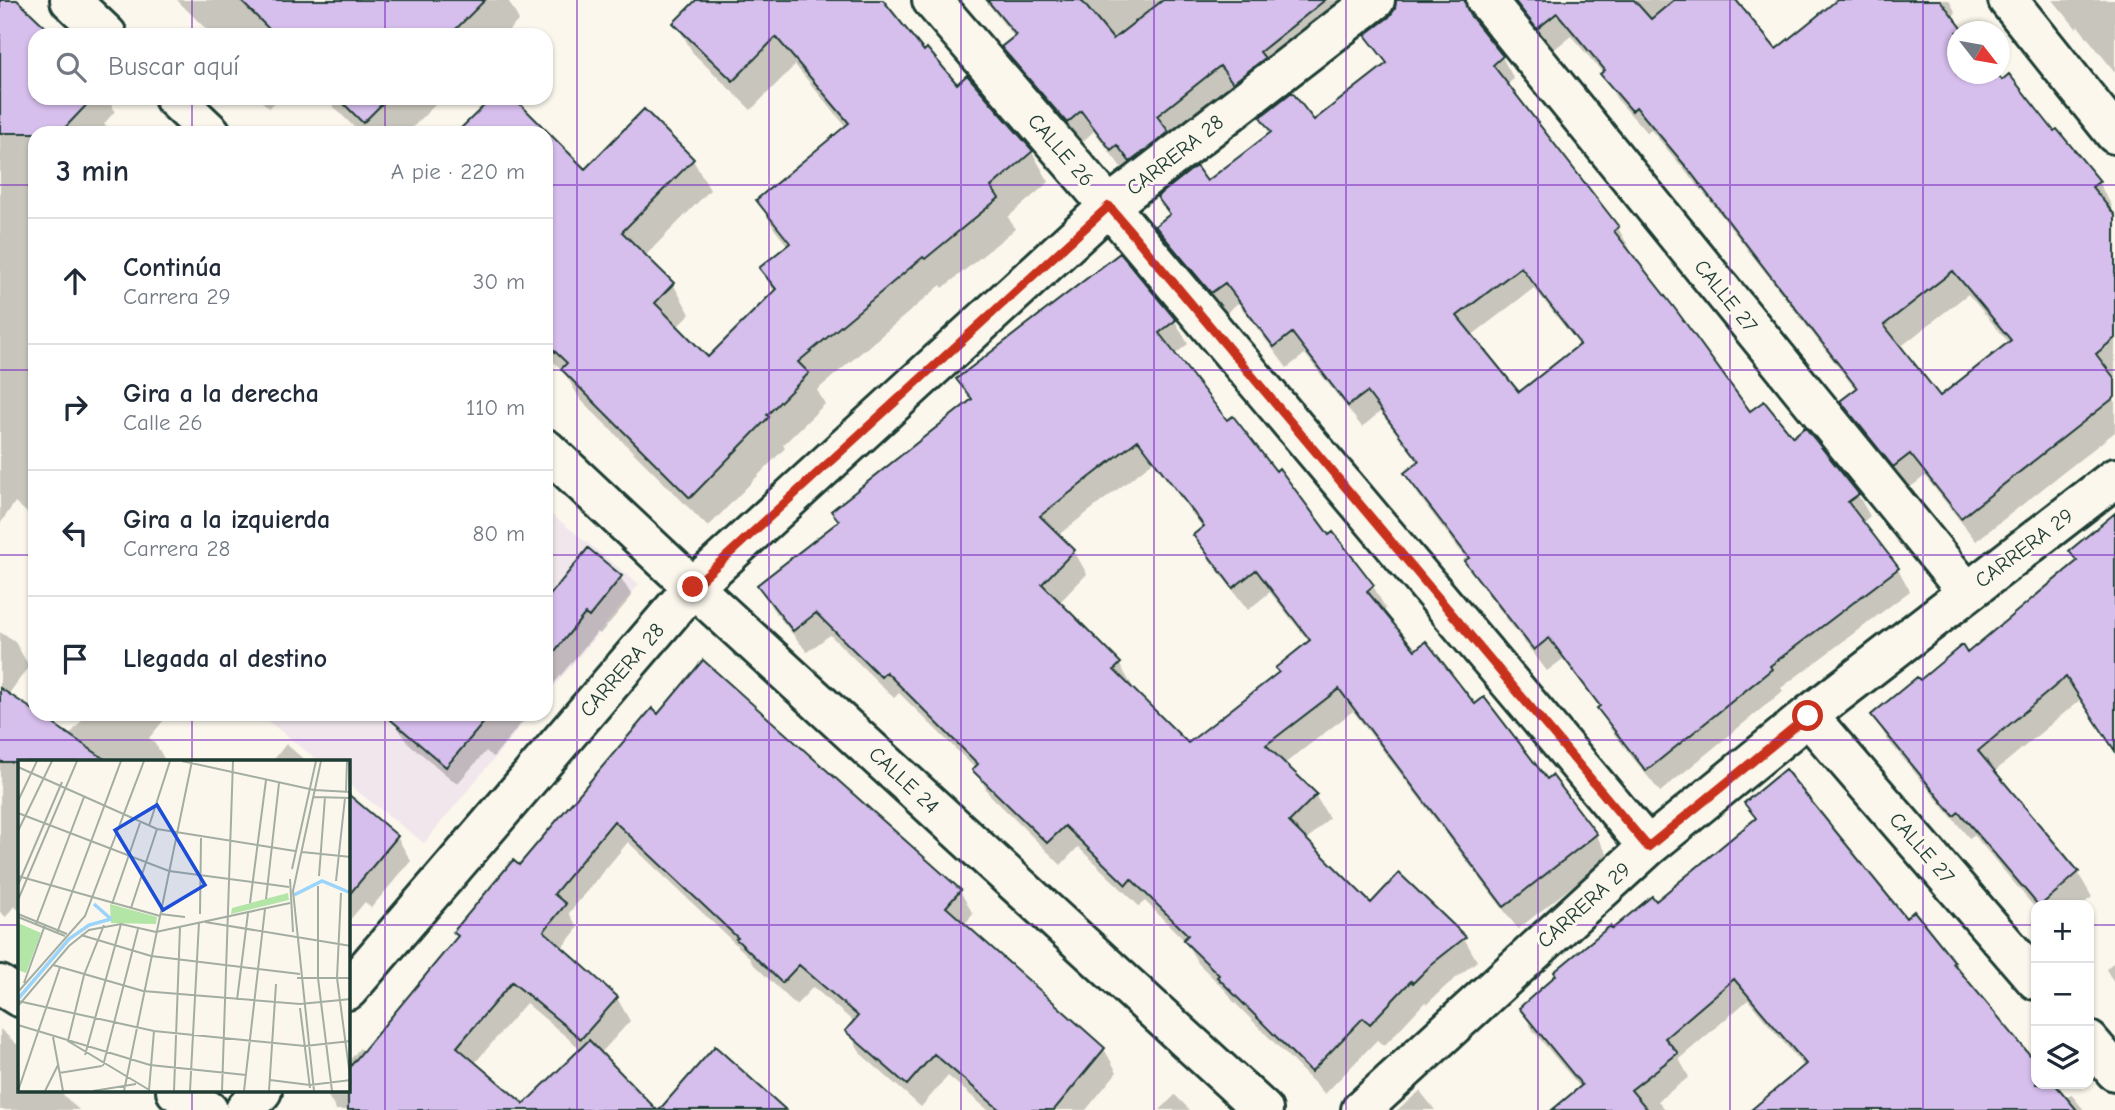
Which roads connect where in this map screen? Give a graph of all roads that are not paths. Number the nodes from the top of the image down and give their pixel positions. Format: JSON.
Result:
{"nodes":[{"id":1,"x":70,"y":0,"type":"edge"},
{"id":2,"x":932,"y":0,"type":"edge"},
{"id":3,"x":1375,"y":0,"type":"edge"},
{"id":4,"x":1486,"y":0,"type":"edge"},
{"id":5,"x":2008,"y":0,"type":"edge"},
{"id":6,"x":100,"y":28,"type":"edge"},
{"id":7,"x":181,"y":105,"type":"edge"},
{"id":8,"x":204,"y":126,"type":"edge"},
{"id":9,"x":2115,"y":134,"type":"edge"},
{"id":10,"x":1109,"y":206,"type":"junction"},
{"id":11,"x":553,"y":456,"type":"edge"},
{"id":12,"x":2115,"y":478,"type":"edge"},
{"id":13,"x":693,"y":587,"type":"junction"},
{"id":14,"x":1967,"y":592,"type":"junction"},
{"id":15,"x":1808,"y":716,"type":"junction"},
{"id":16,"x":1648,"y":847,"type":"junction"},
{"id":17,"x":2031,"y":974,"type":"edge"},
{"id":18,"x":0,"y":985,"type":"edge"},
{"id":19,"x":350,"y":988,"type":"edge"},
{"id":20,"x":18,"y":996,"type":"edge"},
{"id":21,"x":2094,"y":1047,"type":"edge"},
{"id":22,"x":2115,"y":1071,"type":"edge"},
{"id":23,"x":178,"y":1092,"type":"edge"},
{"id":24,"x":261,"y":1092,"type":"edge"},
{"id":25,"x":208,"y":1110,"type":"edge"},
{"id":26,"x":246,"y":1110,"type":"edge"},
{"id":27,"x":1263,"y":1110,"type":"edge"},
{"id":28,"x":1361,"y":1110,"type":"edge"}],
"edges":[{"from":1,"to":6,"type":"street"},
{"from":2,"to":10,"type":"street","name":"CALLE 26"},
{"from":3,"to":10,"type":"street","name":"CARRERA 28"},
{"from":4,"to":14,"type":"street","name":"CALLE 27"},
{"from":5,"to":9,"type":"street"},
{"from":7,"to":8,"type":"street"},
{"from":10,"to":13,"type":"street","name":"CARRERA 28"},
{"from":10,"to":16,"type":"street","name":"CALLE 26"},
{"from":11,"to":13,"type":"street","name":"CALLE 24"},
{"from":12,"to":14,"type":"street","name":"CARRERA 29"},
{"from":13,"to":19,"type":"street","name":"CARRERA 28"},
{"from":13,"to":27,"type":"street","name":"CALLE 24"},
{"from":14,"to":15,"type":"street","name":"CARRERA 29"},
{"from":15,"to":16,"type":"street","name":"CARRERA 29"},
{"from":15,"to":17,"type":"street","name":"CALLE 27"},
{"from":16,"to":28,"type":"street","name":"CARRERA 29"},
{"from":18,"to":20,"type":"street"},
{"from":21,"to":22,"type":"street"},
{"from":23,"to":25,"type":"street"},
{"from":24,"to":26,"type":"street"}]}
